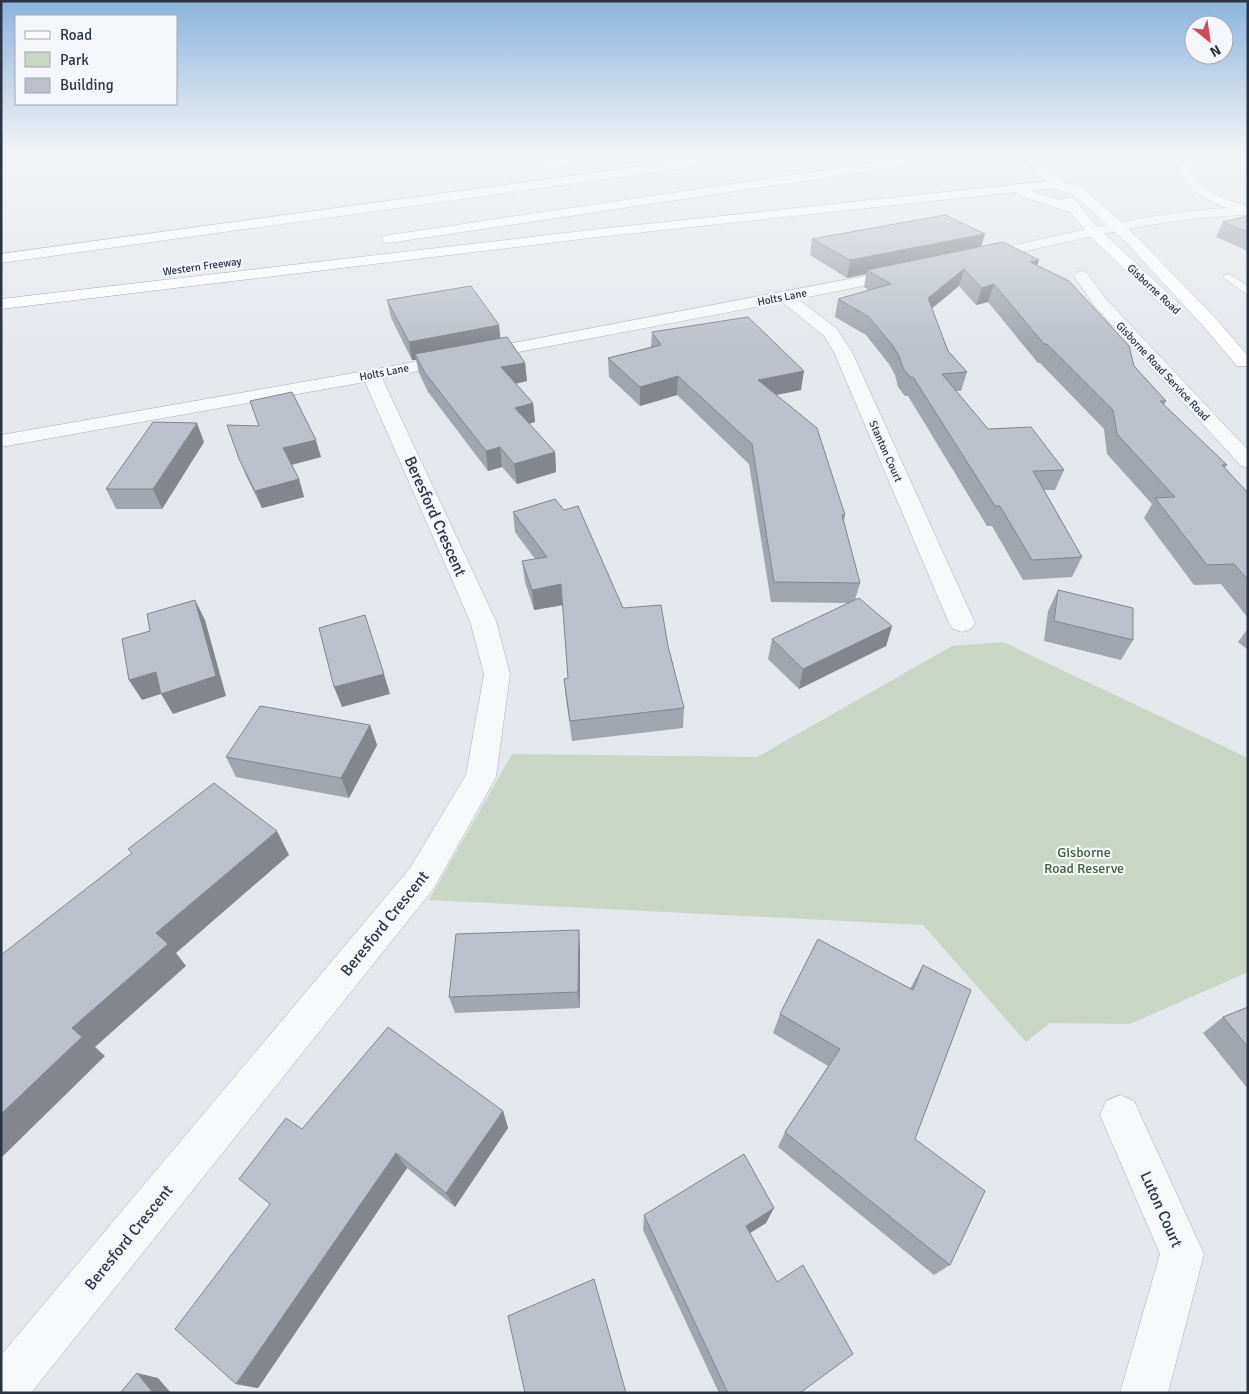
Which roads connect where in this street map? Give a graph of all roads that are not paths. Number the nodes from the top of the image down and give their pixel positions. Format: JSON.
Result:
{"nodes":[{"id":1,"x":227,"y":218,"type":"edge"},
{"id":2,"x":296,"y":218,"type":"edge"},
{"id":3,"x":529,"y":218,"type":"edge"},
{"id":4,"x":736,"y":218,"type":"edge"},
{"id":5,"x":1082,"y":218,"type":"edge"},
{"id":6,"x":1108,"y":218,"type":"edge"},
{"id":7,"x":1231,"y":218,"type":"edge"},
{"id":8,"x":1125,"y":234,"type":"junction"},
{"id":9,"x":1101,"y":238,"type":"junction"},
{"id":10,"x":375,"y":241,"type":"dead end"},
{"id":11,"x":1,"y":254,"type":"edge"},
{"id":12,"x":1,"y":259,"type":"edge"},
{"id":13,"x":969,"y":262,"type":"edge"},
{"id":14,"x":208,"y":266,"type":"dead end"},
{"id":15,"x":913,"y":272,"type":"edge"},
{"id":16,"x":1082,"y":276,"type":"dead end"},
{"id":17,"x":1229,"y":277,"type":"dead end"},
{"id":18,"x":1248,"y":292,"type":"edge"},
{"id":19,"x":1,"y":296,"type":"edge"},
{"id":20,"x":786,"y":297,"type":"junction"},
{"id":21,"x":1,"y":304,"type":"edge"},
{"id":22,"x":1245,"y":364,"type":"edge"},
{"id":23,"x":372,"y":375,"type":"junction"},
{"id":24,"x":1,"y":441,"type":"edge"},
{"id":25,"x":1248,"y":462,"type":"edge"},
{"id":26,"x":962,"y":623,"type":"dead end"},
{"id":27,"x":1120,"y":1115,"type":"dead end"},
{"id":28,"x":1,"y":1392,"type":"edge"},
{"id":29,"x":1144,"y":1393,"type":"edge"}],
"edges":[{"from":1,"to":11,"type":"main road"},
{"from":2,"to":12,"type":"main road"},
{"from":3,"to":10,"type":"main road"},
{"from":4,"to":21,"type":"main road"},
{"from":5,"to":9,"type":"main road","name":"Gisborne Road"},
{"from":6,"to":8,"type":"main road","name":"Gisborne Road"},
{"from":7,"to":8,"type":"street"},
{"from":8,"to":9,"type":"street"},
{"from":8,"to":22,"type":"main road","name":"Gisborne Road"},
{"from":9,"to":13,"type":"street"},
{"from":9,"to":22,"type":"main road","name":"Gisborne Road"},
{"from":14,"to":19,"type":"main road","name":"Western Freeway"},
{"from":15,"to":20,"type":"street","name":"Holts Lane"},
{"from":16,"to":25,"type":"street","name":"Gisborne Road Service Road"},
{"from":17,"to":18,"type":"lane"},
{"from":20,"to":23,"type":"street","name":"Holts Lane"},
{"from":20,"to":26,"type":"street","name":"Stanton Court"},
{"from":23,"to":24,"type":"street","name":"Holts Lane"},
{"from":23,"to":28,"type":"street","name":"Beresford Crescent"},
{"from":27,"to":29,"type":"street","name":"Luton Court"}]}
